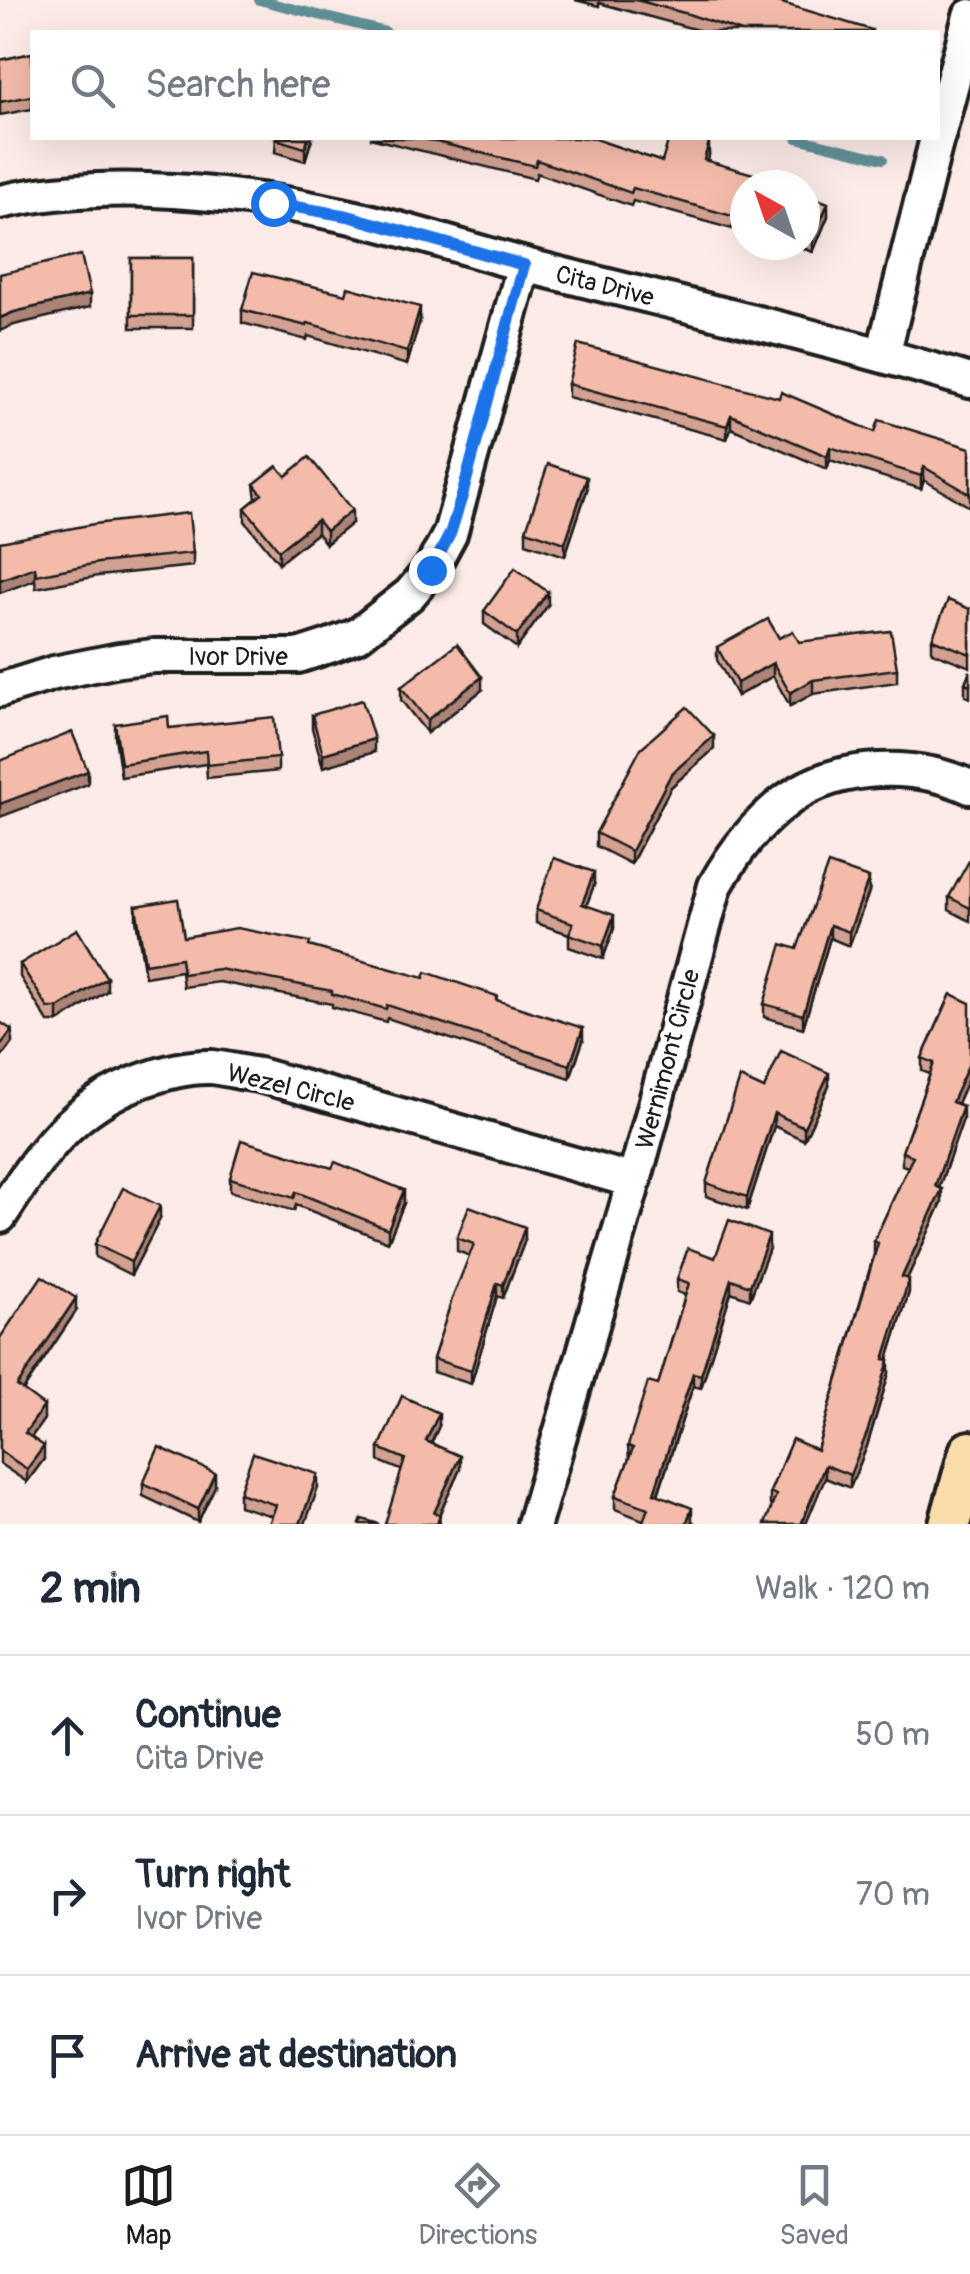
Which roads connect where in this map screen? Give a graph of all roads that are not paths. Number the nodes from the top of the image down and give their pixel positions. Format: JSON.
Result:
{"nodes":[{"id":1,"x":970,"y":16,"type":"edge"},
{"id":2,"x":940,"y":126,"type":"edge"},
{"id":3,"x":936,"y":140,"type":"edge"},
{"id":4,"x":0,"y":202,"type":"edge"},
{"id":5,"x":524,"y":265,"type":"junction"},
{"id":6,"x":883,"y":354,"type":"junction"},
{"id":7,"x":970,"y":381,"type":"edge"},
{"id":8,"x":0,"y":690,"type":"edge"},
{"id":9,"x":970,"y":786,"type":"edge"},
{"id":10,"x":634,"y":1181,"type":"junction"},
{"id":11,"x":0,"y":1216,"type":"edge"},
{"id":12,"x":970,"y":1452,"type":"edge"},
{"id":13,"x":534,"y":1524,"type":"edge"},
{"id":14,"x":950,"y":1524,"type":"edge"}],
"edges":[{"from":1,"to":2,"type":"street"},
{"from":3,"to":6,"type":"street"},
{"from":4,"to":5,"type":"street","name":"Cita Drive"},
{"from":5,"to":6,"type":"street","name":"Cita Drive"},
{"from":5,"to":8,"type":"street","name":"Ivor Drive"},
{"from":6,"to":7,"type":"street","name":"Cita Drive"},
{"from":9,"to":10,"type":"street","name":"Wernimont Circle"},
{"from":10,"to":11,"type":"street","name":"Wezel Circle"},
{"from":10,"to":13,"type":"street","name":"Wernimont Circle"},
{"from":12,"to":14,"type":"main road"}]}
